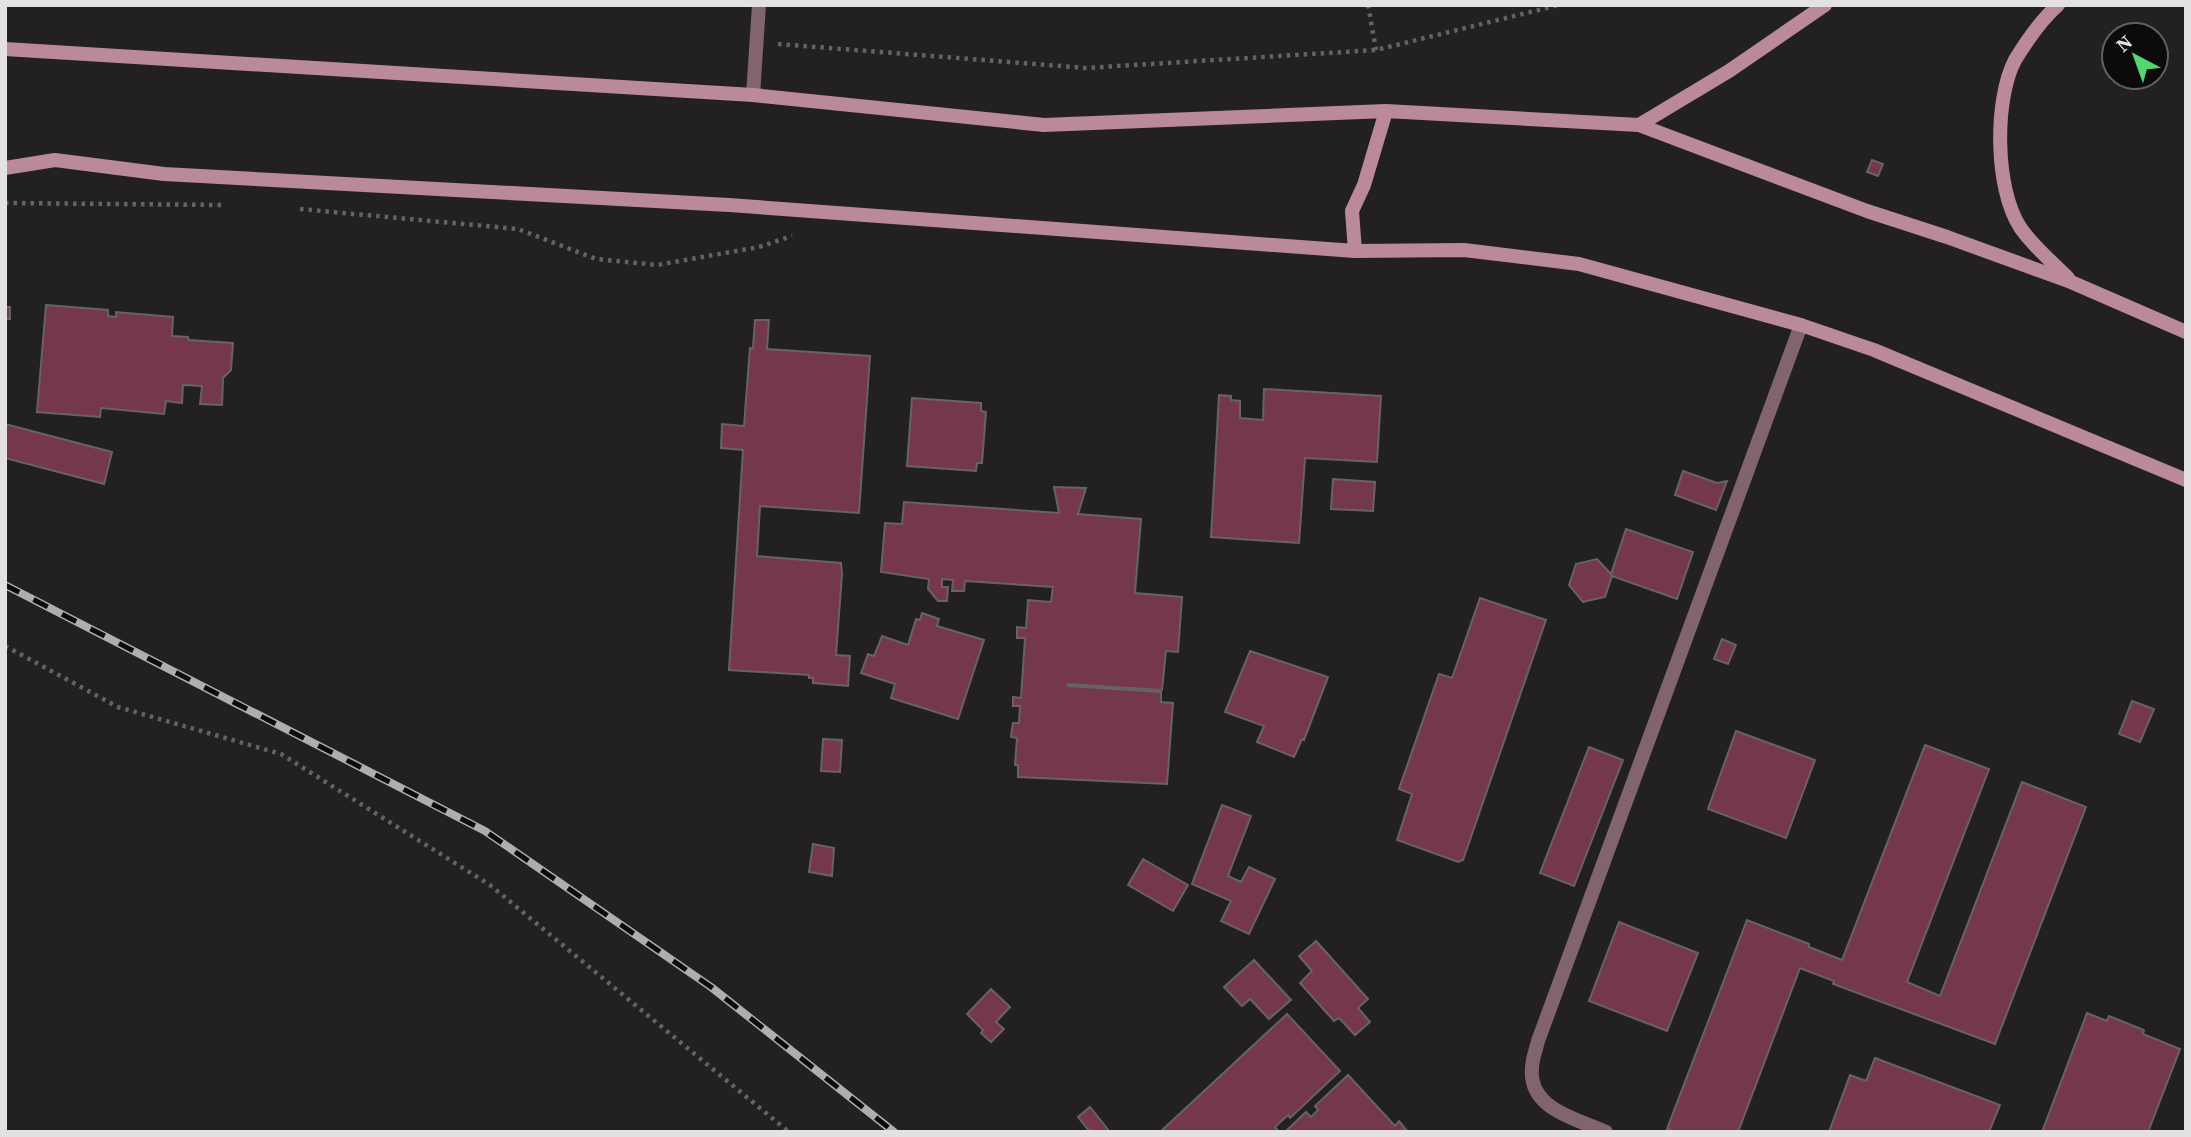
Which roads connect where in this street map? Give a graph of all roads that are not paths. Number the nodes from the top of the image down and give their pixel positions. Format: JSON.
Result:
{"nodes":[{"id":1,"x":759,"y":5,"type":"edge"},
{"id":2,"x":1825,"y":5,"type":"edge"},
{"id":3,"x":2058,"y":5,"type":"edge"},
{"id":4,"x":5,"y":49,"type":"edge"},
{"id":5,"x":753,"y":95,"type":"junction"},
{"id":6,"x":1385,"y":110,"type":"junction"},
{"id":7,"x":1639,"y":125,"type":"junction"},
{"id":8,"x":5,"y":168,"type":"edge"},
{"id":9,"x":1355,"y":251,"type":"junction"},
{"id":10,"x":2071,"y":282,"type":"junction"},
{"id":11,"x":1801,"y":325,"type":"junction"},
{"id":12,"x":2186,"y":332,"type":"edge"},
{"id":13,"x":2186,"y":480,"type":"edge"},
{"id":14,"x":1606,"y":1132,"type":"edge"}],
"edges":[{"from":1,"to":5,"type":"street"},
{"from":2,"to":7,"type":"main road"},
{"from":3,"to":10,"type":"main road"},
{"from":4,"to":5,"type":"main road"},
{"from":5,"to":6,"type":"main road"},
{"from":6,"to":7,"type":"main road"},
{"from":6,"to":9,"type":"main road"},
{"from":7,"to":10,"type":"main road"},
{"from":8,"to":9,"type":"main road"},
{"from":9,"to":11,"type":"main road"},
{"from":10,"to":12,"type":"main road"},
{"from":11,"to":13,"type":"main road"},
{"from":11,"to":14,"type":"street"}]}
